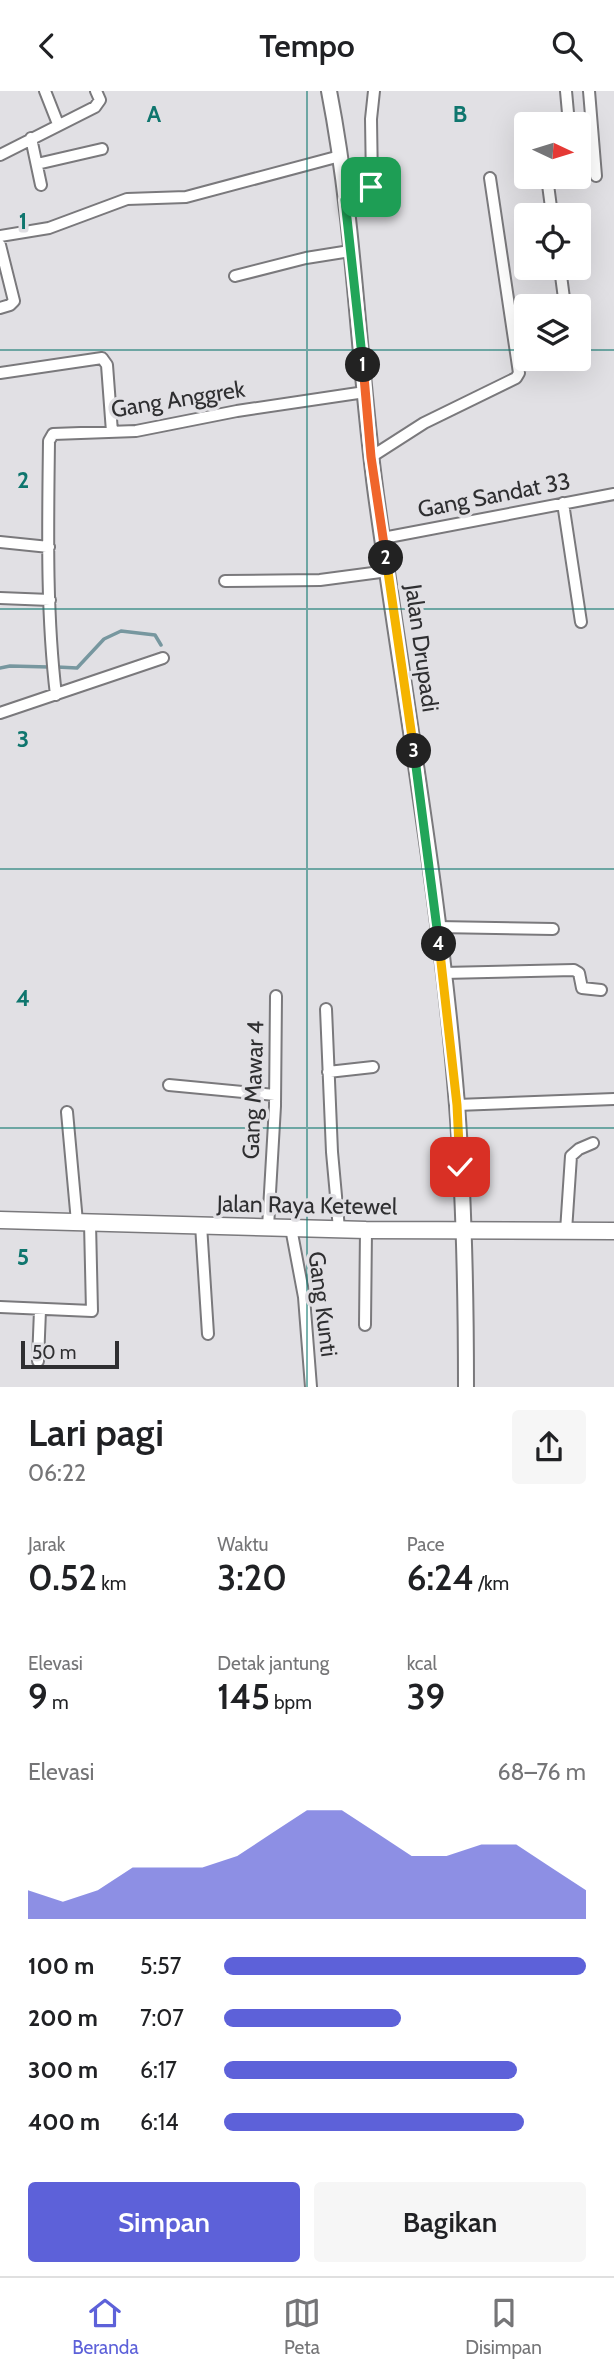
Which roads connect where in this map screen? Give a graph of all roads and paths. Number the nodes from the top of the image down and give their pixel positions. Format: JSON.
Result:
{"nodes":[{"id":1,"x":46,"y":91,"type":"edge"},
{"id":2,"x":96,"y":91,"type":"edge"},
{"id":3,"x":329,"y":91,"type":"edge"},
{"id":4,"x":374,"y":91,"type":"edge"},
{"id":5,"x":566,"y":91,"type":"edge"},
{"id":6,"x":589,"y":91,"type":"edge"},
{"id":7,"x":568,"y":112,"type":"edge"},
{"id":8,"x":58,"y":124,"type":"junction"},
{"id":9,"x":31,"y":138,"type":"junction"},
{"id":10,"x":102,"y":149,"type":"dead end"},
{"id":11,"x":0,"y":155,"type":"edge"},
{"id":12,"x":340,"y":156,"type":"junction"},
{"id":13,"x":37,"y":164,"type":"junction"},
{"id":14,"x":596,"y":176,"type":"dead end"},
{"id":15,"x":489,"y":178,"type":"dead end"},
{"id":16,"x":41,"y":185,"type":"dead end"},
{"id":17,"x":345,"y":200,"type":"junction"},
{"id":18,"x":0,"y":236,"type":"edge"},
{"id":19,"x":0,"y":245,"type":"edge"},
{"id":20,"x":350,"y":251,"type":"junction"},
{"id":21,"x":235,"y":276,"type":"dead end"},
{"id":22,"x":0,"y":308,"type":"edge"},
{"id":23,"x":514,"y":335,"type":"edge"},
{"id":24,"x":519,"y":371,"type":"edge"},
{"id":25,"x":0,"y":373,"type":"edge"},
{"id":26,"x":365,"y":392,"type":"junction"},
{"id":27,"x":112,"y":432,"type":"junction"},
{"id":28,"x":371,"y":453,"type":"junction"},
{"id":29,"x":614,"y":494,"type":"edge"},
{"id":30,"x":563,"y":503,"type":"junction"},
{"id":31,"x":383,"y":538,"type":"junction"},
{"id":32,"x":0,"y":543,"type":"edge"},
{"id":33,"x":49,"y":547,"type":"junction"},
{"id":34,"x":388,"y":571,"type":"junction"},
{"id":35,"x":225,"y":581,"type":"dead end"},
{"id":36,"x":0,"y":598,"type":"edge"},
{"id":37,"x":50,"y":600,"type":"junction"},
{"id":38,"x":581,"y":622,"type":"dead end"},
{"id":39,"x":163,"y":658,"type":"dead end"},
{"id":40,"x":56,"y":695,"type":"junction"},
{"id":41,"x":0,"y":713,"type":"edge"},
{"id":42,"x":437,"y":927,"type":"junction"},
{"id":43,"x":553,"y":929,"type":"dead end"},
{"id":44,"x":443,"y":973,"type":"junction"},
{"id":45,"x":601,"y":990,"type":"dead end"},
{"id":46,"x":276,"y":996,"type":"dead end"},
{"id":47,"x":326,"y":1009,"type":"dead end"},
{"id":48,"x":373,"y":1067,"type":"dead end"},
{"id":49,"x":328,"y":1072,"type":"junction"},
{"id":50,"x":169,"y":1085,"type":"dead end"},
{"id":51,"x":275,"y":1095,"type":"junction"},
{"id":52,"x":614,"y":1099,"type":"edge"},
{"id":53,"x":457,"y":1105,"type":"junction"},
{"id":54,"x":67,"y":1112,"type":"dead end"},
{"id":55,"x":593,"y":1143,"type":"dead end"},
{"id":56,"x":0,"y":1220,"type":"edge"},
{"id":57,"x":84,"y":1222,"type":"junction"},
{"id":58,"x":201,"y":1225,"type":"junction"},
{"id":59,"x":268,"y":1227,"type":"junction"},
{"id":60,"x":291,"y":1228,"type":"junction"},
{"id":61,"x":339,"y":1229,"type":"junction"},
{"id":62,"x":366,"y":1230,"type":"junction"},
{"id":63,"x":464,"y":1230,"type":"junction"},
{"id":64,"x":566,"y":1231,"type":"junction"},
{"id":65,"x":614,"y":1231,"type":"edge"},
{"id":66,"x":0,"y":1307,"type":"edge"},
{"id":67,"x":40,"y":1310,"type":"junction"},
{"id":68,"x":365,"y":1325,"type":"dead end"},
{"id":69,"x":208,"y":1333,"type":"dead end"},
{"id":70,"x":38,"y":1361,"type":"dead end"},
{"id":71,"x":311,"y":1387,"type":"edge"},
{"id":72,"x":466,"y":1387,"type":"edge"}],
"edges":[{"from":1,"to":8,"type":"street"},
{"from":2,"to":8,"type":"street"},
{"from":3,"to":12,"type":"street","name":"Jalan Drupadi"},
{"from":4,"to":17,"type":"street"},
{"from":5,"to":7,"type":"street"},
{"from":6,"to":14,"type":"street"},
{"from":8,"to":9,"type":"street"},
{"from":9,"to":11,"type":"street"},
{"from":9,"to":13,"type":"street"},
{"from":10,"to":13,"type":"street"},
{"from":12,"to":17,"type":"street","name":"Jalan Drupadi"},
{"from":12,"to":18,"type":"street"},
{"from":13,"to":16,"type":"street"},
{"from":15,"to":23,"type":"street"},
{"from":17,"to":20,"type":"street","name":"Jalan Drupadi"},
{"from":19,"to":22,"type":"street"},
{"from":20,"to":21,"type":"street"},
{"from":20,"to":26,"type":"street","name":"Jalan Drupadi"},
{"from":24,"to":28,"type":"street"},
{"from":25,"to":27,"type":"street"},
{"from":26,"to":27,"type":"street","name":"Gang Anggrek"},
{"from":26,"to":28,"type":"street","name":"Jalan Drupadi"},
{"from":27,"to":33,"type":"street","name":"Gang Anggrek"},
{"from":28,"to":31,"type":"street","name":"Jalan Drupadi"},
{"from":29,"to":30,"type":"street","name":"Gang Sandat 33"},
{"from":30,"to":31,"type":"street","name":"Gang Sandat 33"},
{"from":30,"to":38,"type":"street"},
{"from":31,"to":34,"type":"street","name":"Jalan Drupadi"},
{"from":32,"to":33,"type":"street"},
{"from":33,"to":37,"type":"street","name":"Gang Anggrek"},
{"from":34,"to":35,"type":"street"},
{"from":34,"to":42,"type":"street","name":"Jalan Drupadi"},
{"from":36,"to":37,"type":"street"},
{"from":37,"to":40,"type":"street","name":"Gang Anggrek"},
{"from":39,"to":40,"type":"street"},
{"from":40,"to":41,"type":"street"},
{"from":42,"to":43,"type":"street"},
{"from":42,"to":44,"type":"street","name":"Jalan Drupadi"},
{"from":44,"to":45,"type":"street"},
{"from":44,"to":53,"type":"street","name":"Jalan Drupadi"},
{"from":46,"to":51,"type":"street","name":"Gang Mawar 4"},
{"from":47,"to":49,"type":"street"},
{"from":48,"to":49,"type":"street"},
{"from":49,"to":61,"type":"street"},
{"from":50,"to":51,"type":"street"},
{"from":51,"to":59,"type":"street","name":"Gang Mawar 4"},
{"from":52,"to":53,"type":"street"},
{"from":53,"to":63,"type":"street","name":"Jalan Drupadi"},
{"from":54,"to":57,"type":"street"},
{"from":55,"to":64,"type":"street"},
{"from":56,"to":57,"type":"main road","name":"Jalan Raya Ketewel"},
{"from":57,"to":58,"type":"main road","name":"Jalan Raya Ketewel"},
{"from":57,"to":67,"type":"street"},
{"from":58,"to":59,"type":"main road","name":"Jalan Raya Ketewel"},
{"from":58,"to":69,"type":"street"},
{"from":59,"to":60,"type":"main road","name":"Jalan Raya Ketewel"},
{"from":60,"to":61,"type":"main road","name":"Jalan Raya Ketewel"},
{"from":60,"to":71,"type":"street","name":"Gang Kunti"},
{"from":61,"to":62,"type":"main road","name":"Jalan Raya Ketewel"},
{"from":62,"to":63,"type":"main road","name":"Jalan Raya Ketewel"},
{"from":62,"to":68,"type":"street"},
{"from":63,"to":64,"type":"main road","name":"Jalan Raya Ketewel"},
{"from":63,"to":72,"type":"street","name":"Jalan Drupadi"},
{"from":64,"to":65,"type":"main road","name":"Jalan Raya Ketewel"},
{"from":66,"to":67,"type":"street"},
{"from":67,"to":70,"type":"street"}]}
